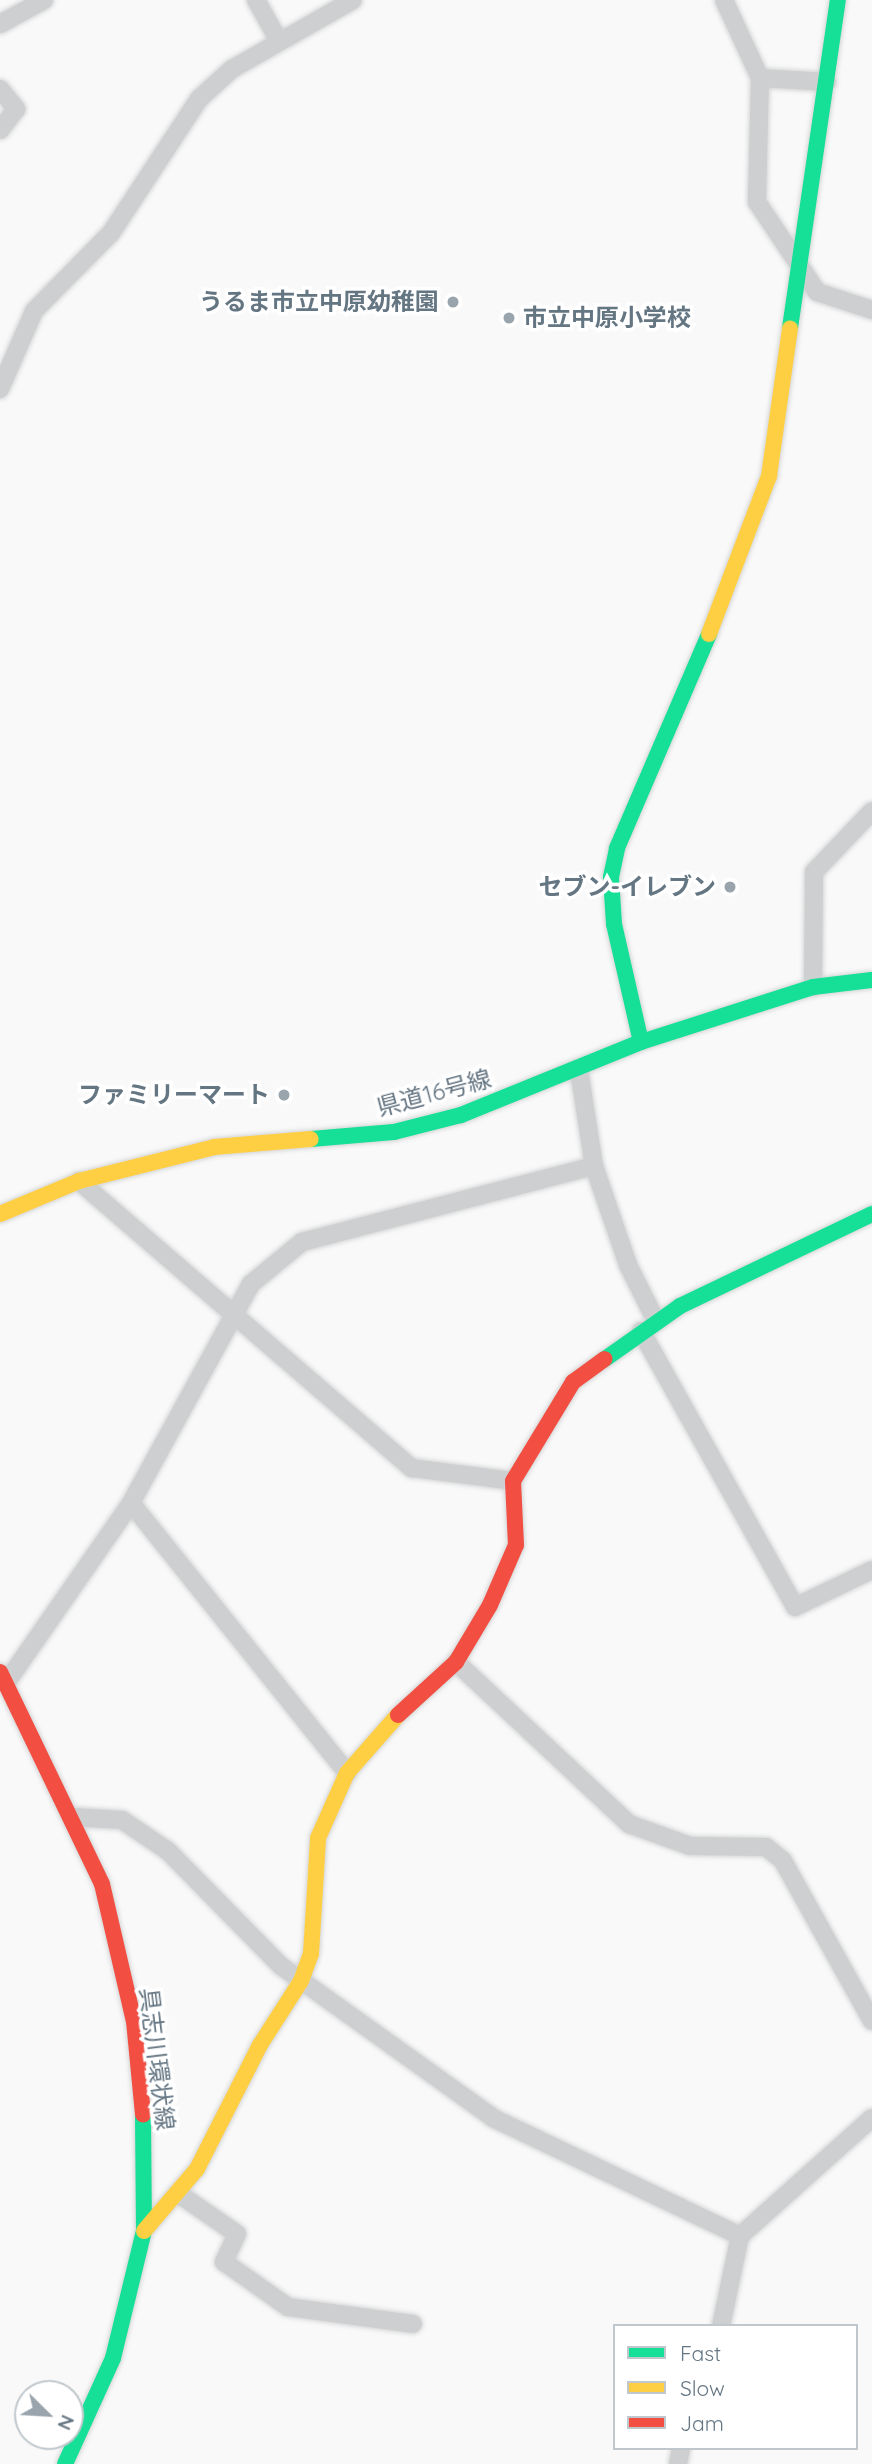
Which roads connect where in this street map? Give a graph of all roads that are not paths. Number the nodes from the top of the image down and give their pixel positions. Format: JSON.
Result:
{"nodes":[{"id":1,"x":44,"y":0,"type":"edge"},
{"id":2,"x":256,"y":0,"type":"edge"},
{"id":3,"x":353,"y":0,"type":"edge"},
{"id":4,"x":724,"y":0,"type":"edge"},
{"id":5,"x":838,"y":0,"type":"edge"},
{"id":6,"x":0,"y":24,"type":"edge"},
{"id":7,"x":279,"y":41,"type":"junction"},
{"id":8,"x":760,"y":78,"type":"junction"},
{"id":9,"x":827,"y":82,"type":"junction"},
{"id":10,"x":0,"y":89,"type":"edge"},
{"id":11,"x":0,"y":130,"type":"edge"},
{"id":12,"x":801,"y":263,"type":"junction"},
{"id":13,"x":872,"y":310,"type":"edge"},
{"id":14,"x":0,"y":389,"type":"edge"},
{"id":15,"x":872,"y":811,"type":"edge"},
{"id":16,"x":872,"y":980,"type":"edge"},
{"id":17,"x":813,"y":988,"type":"junction"},
{"id":18,"x":641,"y":1042,"type":"junction"},
{"id":19,"x":579,"y":1070,"type":"junction"},
{"id":20,"x":594,"y":1166,"type":"junction"},
{"id":21,"x":79,"y":1181,"type":"junction"},
{"id":22,"x":0,"y":1214,"type":"edge"},
{"id":23,"x":872,"y":1214,"type":"edge"},
{"id":24,"x":233,"y":1318,"type":"junction"},
{"id":25,"x":649,"y":1326,"type":"junction"},
{"id":26,"x":513,"y":1481,"type":"junction"},
{"id":27,"x":131,"y":1503,"type":"junction"},
{"id":28,"x":872,"y":1570,"type":"edge"},
{"id":29,"x":456,"y":1662,"type":"junction"},
{"id":30,"x":3,"y":1677,"type":"edge"},
{"id":31,"x":347,"y":1773,"type":"junction"},
{"id":32,"x":74,"y":1817,"type":"junction"},
{"id":33,"x":301,"y":1981,"type":"junction"},
{"id":34,"x":872,"y":2021,"type":"edge"},
{"id":35,"x":872,"y":2118,"type":"edge"},
{"id":36,"x":179,"y":2194,"type":"junction"},
{"id":37,"x":144,"y":2231,"type":"junction"},
{"id":38,"x":740,"y":2236,"type":"junction"},
{"id":39,"x":413,"y":2324,"type":"dead end"},
{"id":40,"x":721,"y":2324,"type":"edge"},
{"id":41,"x":65,"y":2464,"type":"edge"}],
"edges":[{"from":1,"to":6,"type":"street"},
{"from":2,"to":7,"type":"street"},
{"from":3,"to":7,"type":"street"},
{"from":4,"to":8,"type":"street"},
{"from":5,"to":9,"type":"street"},
{"from":7,"to":14,"type":"street"},
{"from":8,"to":9,"type":"street"},
{"from":8,"to":12,"type":"street"},
{"from":9,"to":12,"type":"street"},
{"from":10,"to":11,"type":"street"},
{"from":12,"to":13,"type":"street"},
{"from":12,"to":18,"type":"street"},
{"from":15,"to":17,"type":"street"},
{"from":16,"to":17,"type":"street","name":"県道16号線"},
{"from":17,"to":18,"type":"street","name":"県道16号線"},
{"from":18,"to":19,"type":"street","name":"県道16号線"},
{"from":19,"to":20,"type":"street"},
{"from":19,"to":21,"type":"street","name":"県道16号線"},
{"from":20,"to":24,"type":"street"},
{"from":20,"to":25,"type":"street"},
{"from":21,"to":22,"type":"street","name":"県道16号線"},
{"from":21,"to":24,"type":"street"},
{"from":23,"to":25,"type":"street"},
{"from":24,"to":26,"type":"street"},
{"from":24,"to":27,"type":"street"},
{"from":25,"to":26,"type":"street"},
{"from":25,"to":28,"type":"street"},
{"from":26,"to":29,"type":"street"},
{"from":27,"to":30,"type":"street"},
{"from":27,"to":31,"type":"street"},
{"from":29,"to":31,"type":"street"},
{"from":29,"to":34,"type":"street"},
{"from":30,"to":32,"type":"street","name":"具志川環状線"},
{"from":31,"to":33,"type":"street"},
{"from":32,"to":33,"type":"street"},
{"from":32,"to":37,"type":"street","name":"具志川環状線"},
{"from":33,"to":36,"type":"street"},
{"from":33,"to":38,"type":"street"},
{"from":35,"to":38,"type":"street"},
{"from":36,"to":37,"type":"street"},
{"from":36,"to":39,"type":"street"},
{"from":37,"to":41,"type":"street","name":"具志川環状線"},
{"from":38,"to":40,"type":"street"}]}
